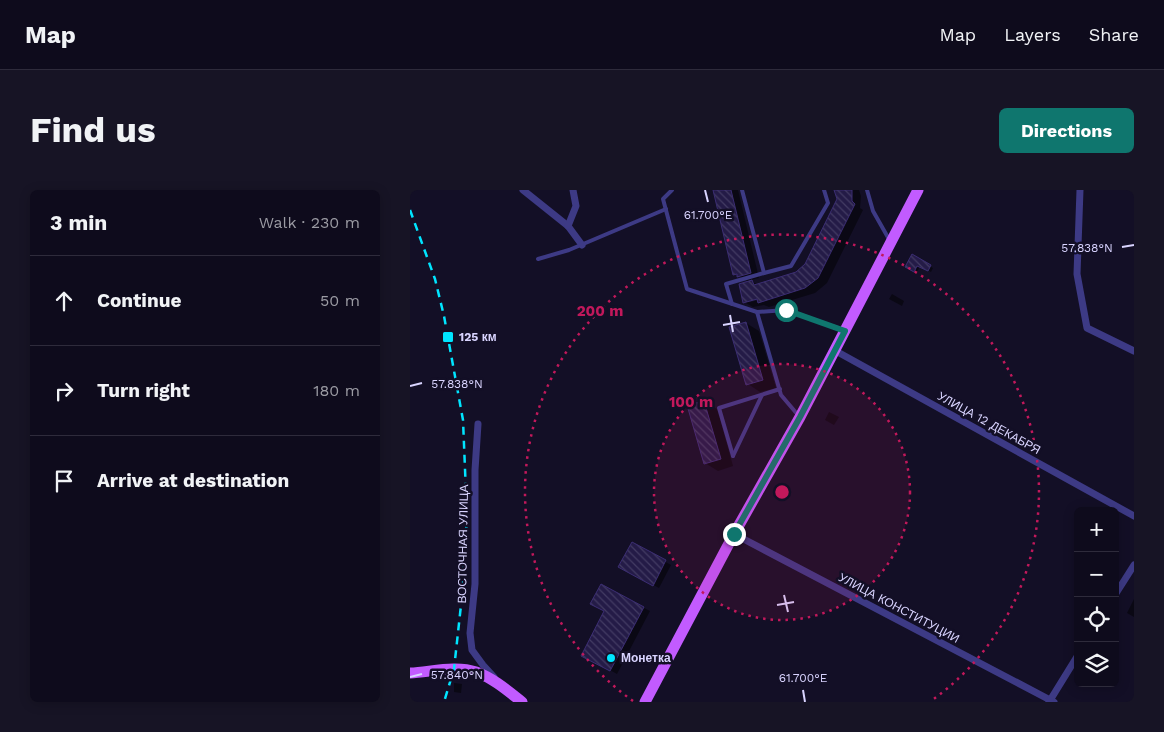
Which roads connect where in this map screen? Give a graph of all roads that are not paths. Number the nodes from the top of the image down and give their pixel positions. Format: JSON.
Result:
{"nodes":[{"id":1,"x":523,"y":190,"type":"edge"},
{"id":2,"x":573,"y":190,"type":"edge"},
{"id":3,"x":672,"y":190,"type":"edge"},
{"id":4,"x":742,"y":190,"type":"edge"},
{"id":5,"x":824,"y":190,"type":"edge"},
{"id":6,"x":867,"y":190,"type":"edge"},
{"id":7,"x":918,"y":190,"type":"edge"},
{"id":8,"x":1080,"y":190,"type":"edge"},
{"id":9,"x":666,"y":209,"type":"junction"},
{"id":10,"x":568,"y":226,"type":"junction"},
{"id":11,"x":891,"y":243,"type":"junction"},
{"id":12,"x":582,"y":246,"type":"junction"},
{"id":13,"x":538,"y":259,"type":"dead end"},
{"id":14,"x":764,"y":273,"type":"junction"},
{"id":15,"x":732,"y":304,"type":"junction"},
{"id":16,"x":756,"y":312,"type":"junction"},
{"id":17,"x":845,"y":331,"type":"junction"},
{"id":18,"x":834,"y":350,"type":"junction"},
{"id":19,"x":1134,"y":351,"type":"edge"},
{"id":20,"x":780,"y":389,"type":"junction"},
{"id":21,"x":762,"y":395,"type":"junction"},
{"id":22,"x":800,"y":417,"type":"junction"},
{"id":23,"x":478,"y":424,"type":"dead end"},
{"id":24,"x":1134,"y":516,"type":"edge"},
{"id":25,"x":734,"y":534,"type":"junction"},
{"id":26,"x":1134,"y":565,"type":"edge"},
{"id":27,"x":1119,"y":589,"type":"edge"},
{"id":28,"x":1074,"y":662,"type":"edge"},
{"id":29,"x":410,"y":673,"type":"edge"},
{"id":30,"x":501,"y":685,"type":"junction"},
{"id":31,"x":1051,"y":701,"type":"edge"},
{"id":32,"x":522,"y":702,"type":"edge"},
{"id":33,"x":645,"y":702,"type":"edge"}],
"edges":[{"from":1,"to":10,"type":"street"},
{"from":2,"to":10,"type":"street"},
{"from":3,"to":9,"type":"lane"},
{"from":4,"to":14,"type":"lane"},
{"from":5,"to":14,"type":"lane"},
{"from":6,"to":11,"type":"lane"},
{"from":7,"to":11,"type":"main road"},
{"from":8,"to":19,"type":"street"},
{"from":9,"to":12,"type":"lane"},
{"from":9,"to":15,"type":"lane"},
{"from":10,"to":12,"type":"street"},
{"from":11,"to":17,"type":"main road"},
{"from":12,"to":13,"type":"lane"},
{"from":14,"to":15,"type":"lane"},
{"from":15,"to":16,"type":"lane"},
{"from":16,"to":17,"type":"lane"},
{"from":16,"to":20,"type":"lane"},
{"from":17,"to":18,"type":"main road"},
{"from":18,"to":22,"type":"main road"},
{"from":18,"to":24,"type":"street","name":"УЛИЦА 12 ДЕКАБРЯ"},
{"from":20,"to":21,"type":"lane"},
{"from":20,"to":22,"type":"lane"},
{"from":21,"to":21,"type":"lane"},
{"from":22,"to":25,"type":"main road"},
{"from":23,"to":30,"type":"street","name":"ВОСТОЧНАЯ УЛИЦА"},
{"from":25,"to":31,"type":"street","name":"УЛИЦА КОНСТИТУЦИИ"},
{"from":25,"to":33,"type":"main road"},
{"from":26,"to":27,"type":"street"},
{"from":28,"to":31,"type":"street"},
{"from":29,"to":30,"type":"main road"},
{"from":30,"to":32,"type":"main road"}]}
